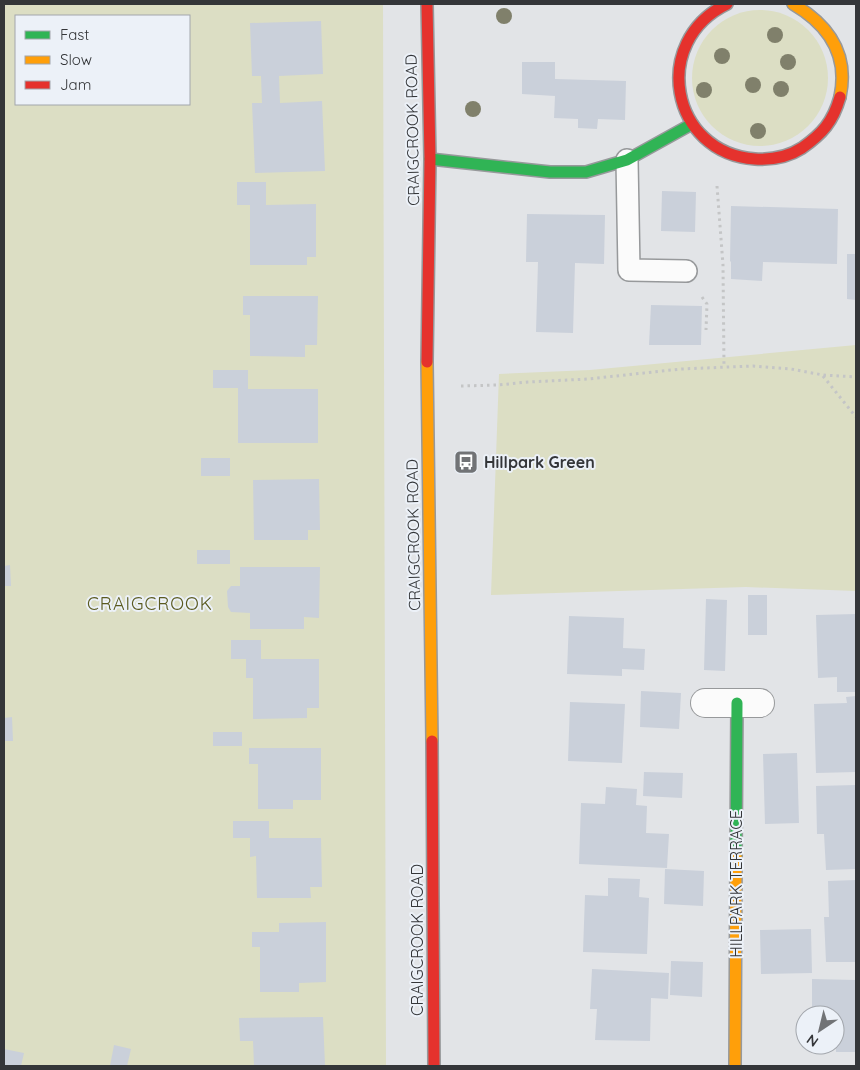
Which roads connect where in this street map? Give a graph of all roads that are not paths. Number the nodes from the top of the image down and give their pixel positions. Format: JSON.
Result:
{"nodes":[{"id":1,"x":427,"y":4,"type":"edge"},
{"id":2,"x":727,"y":4,"type":"edge"},
{"id":3,"x":794,"y":4,"type":"edge"},
{"id":4,"x":692,"y":124,"type":"junction"},
{"id":5,"x":430,"y":159,"type":"junction"},
{"id":6,"x":627,"y":160,"type":"junction"},
{"id":7,"x":686,"y":271,"type":"dead end"},
{"id":8,"x":705,"y":703,"type":"dead end"},
{"id":9,"x":748,"y":703,"type":"joint"},
{"id":10,"x":434,"y":1066,"type":"edge"},
{"id":11,"x":735,"y":1066,"type":"edge"}],
"edges":[{"from":1,"to":5,"type":"street","name":"CRAIGCROOK ROAD"},
{"from":2,"to":4,"type":"street"},
{"from":3,"to":4,"type":"street"},
{"from":4,"to":6,"type":"street"},
{"from":5,"to":6,"type":"street"},
{"from":5,"to":10,"type":"street","name":"CRAIGCROOK ROAD"},
{"from":6,"to":7,"type":"lane"},
{"from":8,"to":9,"type":"street","name":"HILLPARK TERRACE"},
{"from":9,"to":11,"type":"street","name":"HILLPARK TERRACE"}]}
